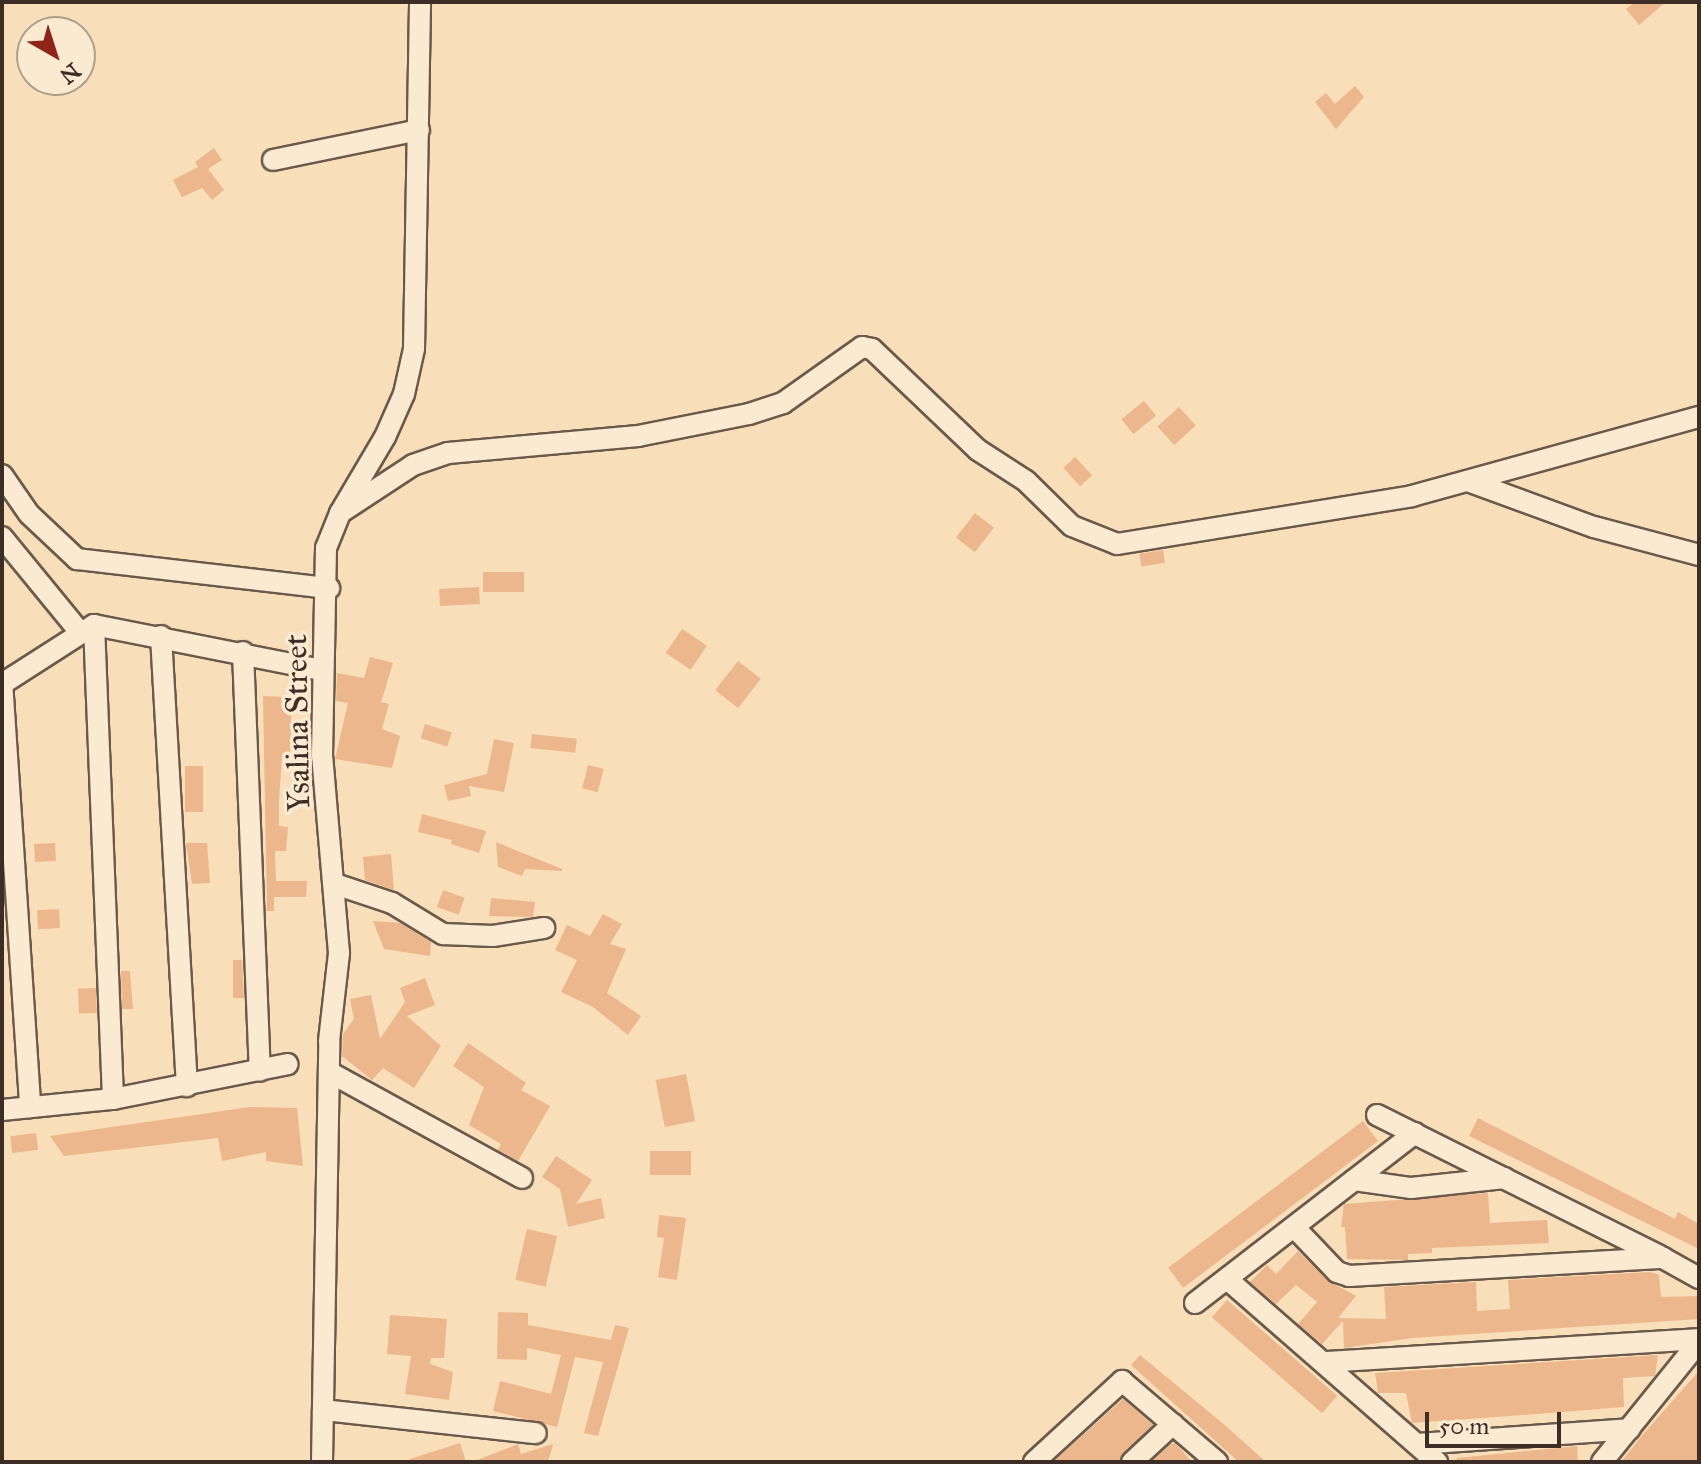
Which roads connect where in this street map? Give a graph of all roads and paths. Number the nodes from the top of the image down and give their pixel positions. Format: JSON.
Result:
{"nodes":[{"id":1,"x":420,"y":2,"type":"edge"},
{"id":2,"x":419,"y":130,"type":"junction"},
{"id":3,"x":273,"y":160,"type":"dead end"},
{"id":4,"x":1699,"y":417,"type":"edge"},
{"id":5,"x":2,"y":475,"type":"edge"},
{"id":6,"x":1468,"y":481,"type":"junction"},
{"id":7,"x":340,"y":513,"type":"junction"},
{"id":8,"x":2,"y":537,"type":"edge"},
{"id":9,"x":1699,"y":555,"type":"edge"},
{"id":10,"x":329,"y":588,"type":"junction"},
{"id":11,"x":86,"y":628,"type":"junction"},
{"id":12,"x":161,"y":636,"type":"junction"},
{"id":13,"x":243,"y":652,"type":"junction"},
{"id":14,"x":321,"y":670,"type":"junction"},
{"id":15,"x":3,"y":683,"type":"edge"},
{"id":16,"x":5,"y":766,"type":"edge"},
{"id":17,"x":335,"y":884,"type":"junction"},
{"id":18,"x":544,"y":928,"type":"dead end"},
{"id":19,"x":288,"y":1064,"type":"dead end"},
{"id":20,"x":260,"y":1071,"type":"junction"},
{"id":21,"x":331,"y":1073,"type":"junction"},
{"id":22,"x":187,"y":1086,"type":"junction"},
{"id":23,"x":113,"y":1099,"type":"junction"},
{"id":24,"x":30,"y":1107,"type":"junction"},
{"id":25,"x":2,"y":1110,"type":"edge"},
{"id":26,"x":1377,"y":1115,"type":"dead end"},
{"id":27,"x":1415,"y":1133,"type":"junction"},
{"id":28,"x":522,"y":1178,"type":"dead end"},
{"id":29,"x":1504,"y":1178,"type":"junction"},
{"id":30,"x":1354,"y":1180,"type":"junction"},
{"id":31,"x":1294,"y":1227,"type":"junction"},
{"id":32,"x":1663,"y":1258,"type":"junction"},
{"id":33,"x":1699,"y":1278,"type":"edge"},
{"id":34,"x":1227,"y":1279,"type":"junction"},
{"id":35,"x":1195,"y":1303,"type":"dead end"},
{"id":36,"x":1699,"y":1340,"type":"edge"},
{"id":37,"x":1325,"y":1362,"type":"junction"},
{"id":38,"x":323,"y":1410,"type":"junction"},
{"id":39,"x":1173,"y":1424,"type":"junction"},
{"id":40,"x":1629,"y":1429,"type":"junction"},
{"id":41,"x":536,"y":1433,"type":"dead end"},
{"id":42,"x":1417,"y":1444,"type":"junction"},
{"id":43,"x":322,"y":1462,"type":"edge"},
{"id":44,"x":1034,"y":1462,"type":"edge"},
{"id":45,"x":1132,"y":1462,"type":"edge"},
{"id":46,"x":1217,"y":1462,"type":"edge"},
{"id":47,"x":1437,"y":1462,"type":"edge"},
{"id":48,"x":1602,"y":1462,"type":"edge"}],
"edges":[{"from":1,"to":2,"type":"street","name":"Ysalina Street"},
{"from":2,"to":3,"type":"street"},
{"from":2,"to":7,"type":"street","name":"Ysalina Street"},
{"from":4,"to":6,"type":"street"},
{"from":5,"to":10,"type":"street"},
{"from":6,"to":7,"type":"street"},
{"from":6,"to":9,"type":"street"},
{"from":7,"to":10,"type":"street","name":"Ysalina Street"},
{"from":8,"to":11,"type":"street"},
{"from":10,"to":14,"type":"street","name":"Ysalina Street"},
{"from":11,"to":12,"type":"street"},
{"from":11,"to":15,"type":"street"},
{"from":11,"to":23,"type":"street"},
{"from":12,"to":13,"type":"street"},
{"from":12,"to":22,"type":"street"},
{"from":13,"to":14,"type":"street"},
{"from":13,"to":20,"type":"street"},
{"from":14,"to":17,"type":"street","name":"Ysalina Street"},
{"from":15,"to":16,"type":"street"},
{"from":16,"to":24,"type":"street"},
{"from":17,"to":18,"type":"street"},
{"from":17,"to":21,"type":"street","name":"Ysalina Street"},
{"from":19,"to":20,"type":"street"},
{"from":20,"to":22,"type":"street"},
{"from":21,"to":28,"type":"street"},
{"from":21,"to":38,"type":"street","name":"Ysalina Street"},
{"from":22,"to":23,"type":"street"},
{"from":23,"to":24,"type":"street"},
{"from":24,"to":25,"type":"street"},
{"from":26,"to":27,"type":"street"},
{"from":27,"to":29,"type":"street"},
{"from":27,"to":30,"type":"street"},
{"from":29,"to":30,"type":"street"},
{"from":29,"to":32,"type":"street"},
{"from":30,"to":31,"type":"street"},
{"from":31,"to":32,"type":"street"},
{"from":31,"to":34,"type":"street"},
{"from":32,"to":33,"type":"street"},
{"from":34,"to":35,"type":"street"},
{"from":34,"to":37,"type":"street"},
{"from":36,"to":37,"type":"street"},
{"from":36,"to":40,"type":"street"},
{"from":37,"to":42,"type":"street"},
{"from":38,"to":41,"type":"street"},
{"from":38,"to":43,"type":"street","name":"Ysalina Street"},
{"from":39,"to":44,"type":"street"},
{"from":39,"to":45,"type":"street"},
{"from":39,"to":46,"type":"street"},
{"from":40,"to":42,"type":"street"},
{"from":40,"to":48,"type":"street"},
{"from":42,"to":47,"type":"street"}]}
